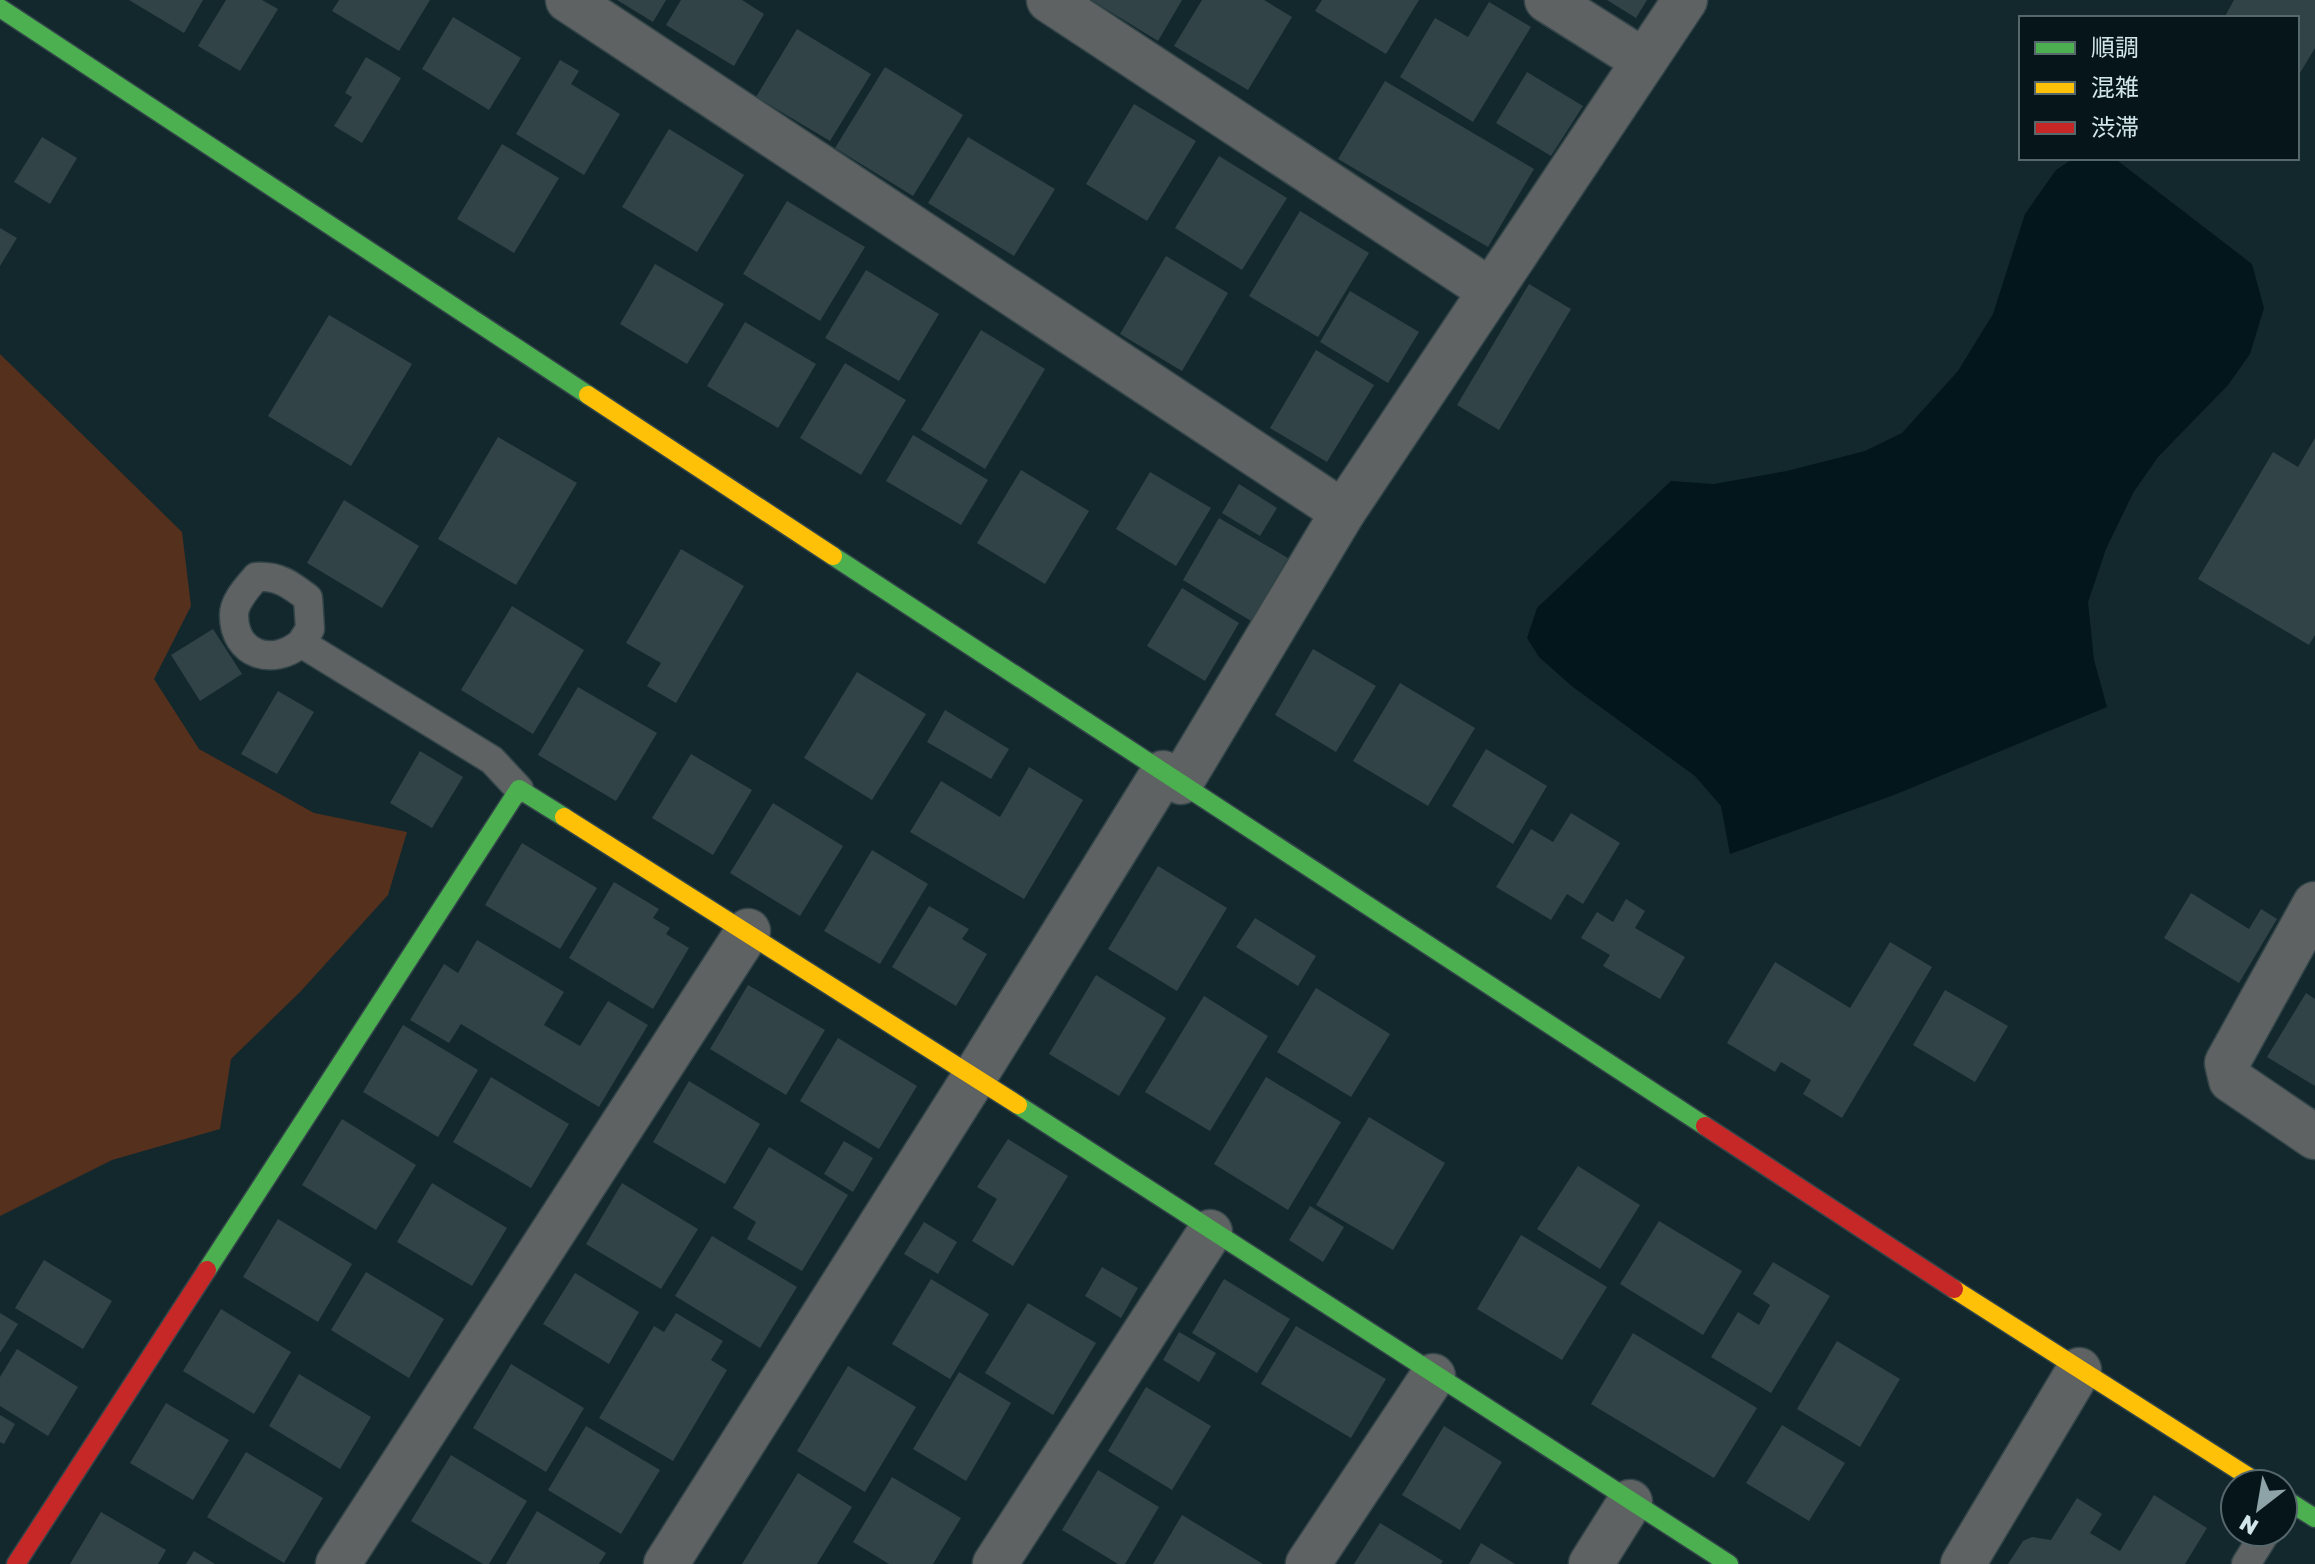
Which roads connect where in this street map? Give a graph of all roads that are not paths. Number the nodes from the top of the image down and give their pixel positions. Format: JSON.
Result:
{"nodes":[{"id":1,"x":568,"y":0,"type":"edge"},
{"id":2,"x":1049,"y":0,"type":"edge"},
{"id":3,"x":1547,"y":0,"type":"edge"},
{"id":4,"x":1685,"y":0,"type":"edge"},
{"id":5,"x":0,"y":8,"type":"edge"},
{"id":6,"x":1644,"y":61,"type":"junction"},
{"id":7,"x":1491,"y":291,"type":"junction"},
{"id":8,"x":1343,"y":512,"type":"junction"},
{"id":9,"x":301,"y":643,"type":"dead end"},
{"id":10,"x":1172,"y":777,"type":"junction"},
{"id":11,"x":519,"y":789,"type":"junction"},
{"id":12,"x":2315,"y":904,"type":"edge"},
{"id":13,"x":748,"y":931,"type":"junction"},
{"id":14,"x":975,"y":1076,"type":"junction"},
{"id":15,"x":2315,"y":1137,"type":"edge"},
{"id":16,"x":1210,"y":1232,"type":"junction"},
{"id":17,"x":2079,"y":1370,"type":"junction"},
{"id":18,"x":1433,"y":1376,"type":"junction"},
{"id":19,"x":2235,"y":1468,"type":"edge"},
{"id":20,"x":1630,"y":1502,"type":"junction"},
{"id":21,"x":16,"y":1564,"type":"edge"},
{"id":22,"x":338,"y":1564,"type":"edge"},
{"id":23,"x":666,"y":1564,"type":"edge"},
{"id":24,"x":995,"y":1564,"type":"edge"},
{"id":25,"x":1308,"y":1564,"type":"edge"},
{"id":26,"x":1591,"y":1564,"type":"edge"},
{"id":27,"x":1729,"y":1564,"type":"edge"},
{"id":28,"x":1963,"y":1564,"type":"edge"}],
"edges":[{"from":1,"to":8,"type":"street"},
{"from":2,"to":7,"type":"street"},
{"from":3,"to":6,"type":"street"},
{"from":4,"to":6,"type":"street"},
{"from":5,"to":10,"type":"street"},
{"from":6,"to":7,"type":"street"},
{"from":7,"to":8,"type":"street"},
{"from":8,"to":10,"type":"street"},
{"from":9,"to":11,"type":"lane"},
{"from":10,"to":14,"type":"street"},
{"from":10,"to":17,"type":"street"},
{"from":11,"to":13,"type":"street"},
{"from":11,"to":21,"type":"street"},
{"from":12,"to":15,"type":"street"},
{"from":13,"to":14,"type":"street"},
{"from":13,"to":22,"type":"street"},
{"from":14,"to":16,"type":"street"},
{"from":14,"to":23,"type":"street"},
{"from":16,"to":18,"type":"street"},
{"from":16,"to":24,"type":"street"},
{"from":17,"to":19,"type":"street"},
{"from":17,"to":28,"type":"street"},
{"from":18,"to":20,"type":"street"},
{"from":18,"to":25,"type":"street"},
{"from":20,"to":26,"type":"street"},
{"from":20,"to":27,"type":"street"}]}
